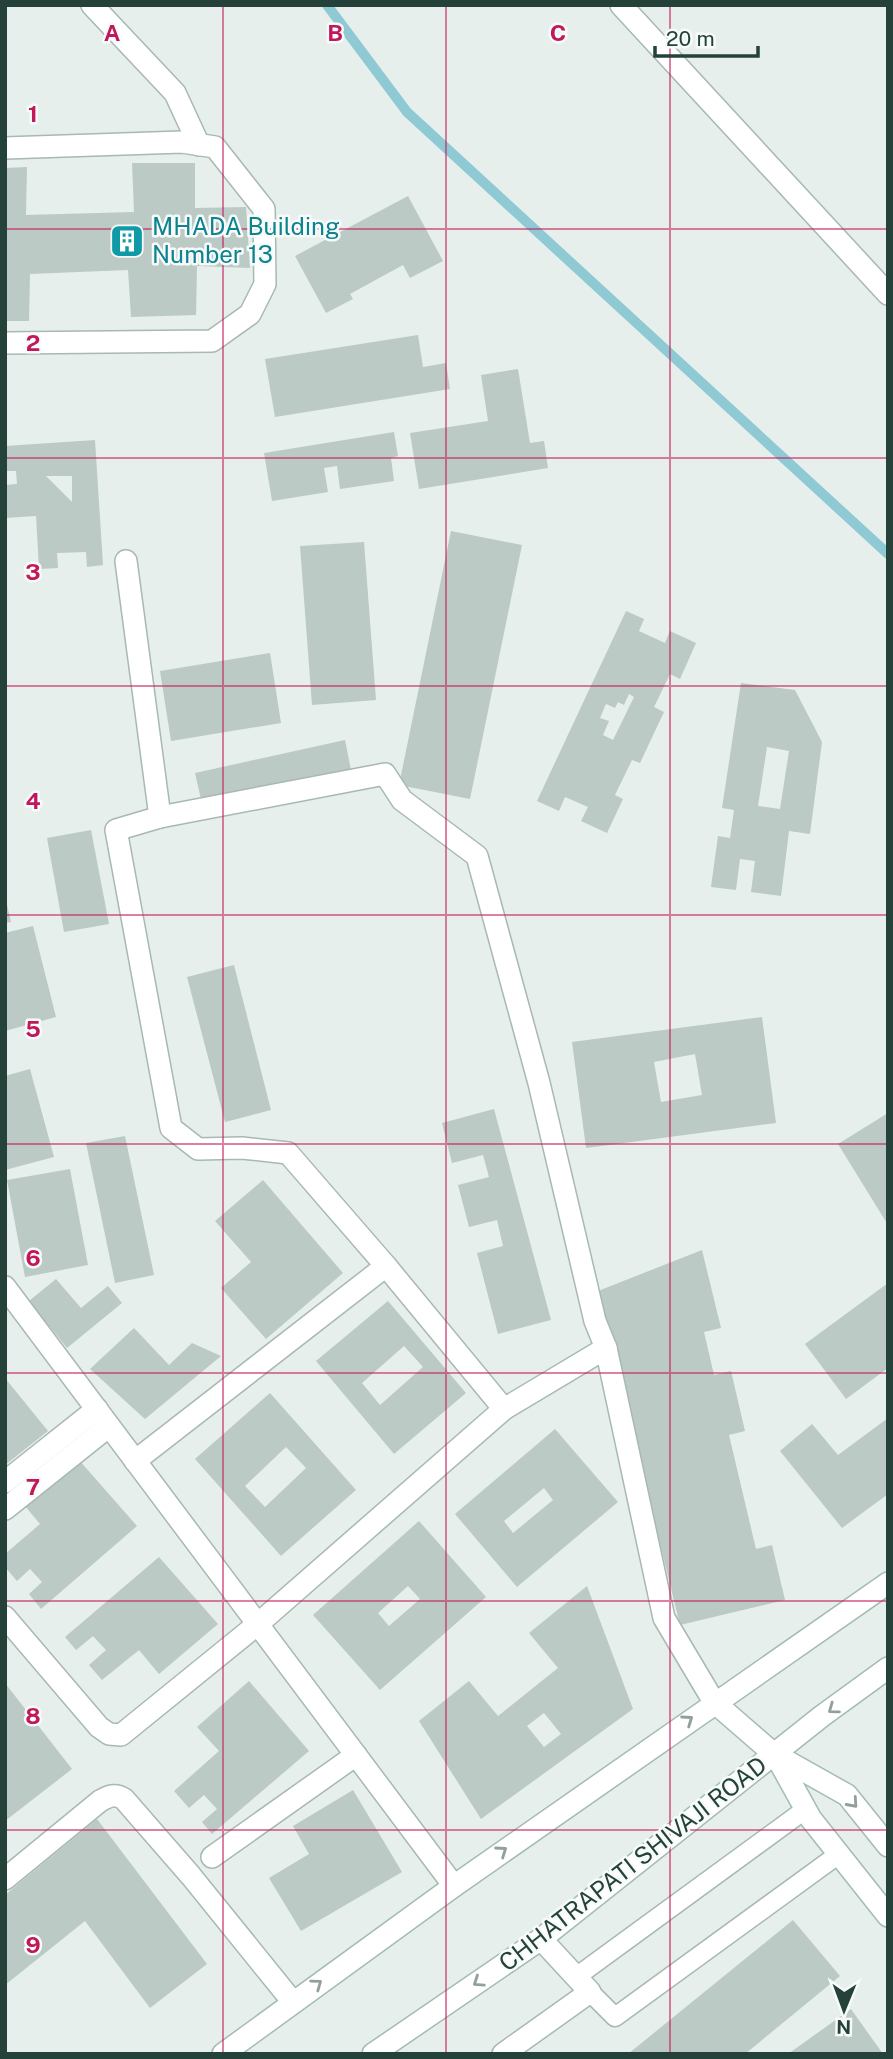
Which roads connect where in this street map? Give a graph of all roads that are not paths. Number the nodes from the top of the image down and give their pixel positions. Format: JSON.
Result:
{"nodes":[{"id":1,"x":92,"y":5,"type":"edge"},
{"id":2,"x":621,"y":5,"type":"edge"},
{"id":3,"x":199,"y":145,"type":"junction"},
{"id":4,"x":5,"y":148,"type":"edge"},
{"id":5,"x":888,"y":294,"type":"edge"},
{"id":6,"x":5,"y":343,"type":"edge"},
{"id":7,"x":126,"y":561,"type":"dead end"},
{"id":8,"x":160,"y":817,"type":"junction"},
{"id":9,"x":386,"y":1266,"type":"junction"},
{"id":10,"x":5,"y":1287,"type":"edge"},
{"id":11,"x":606,"y":1348,"type":"junction"},
{"id":12,"x":504,"y":1409,"type":"junction"},
{"id":13,"x":103,"y":1417,"type":"junction"},
{"id":14,"x":135,"y":1461,"type":"junction"},
{"id":15,"x":5,"y":1482,"type":"edge"},
{"id":16,"x":5,"y":1509,"type":"edge"},
{"id":17,"x":888,"y":1583,"type":"edge"},
{"id":18,"x":5,"y":1617,"type":"edge"},
{"id":19,"x":259,"y":1623,"type":"junction"},
{"id":20,"x":888,"y":1668,"type":"edge"},
{"id":21,"x":714,"y":1702,"type":"junction"},
{"id":22,"x":774,"y":1754,"type":"junction"},
{"id":23,"x":356,"y":1755,"type":"junction"},
{"id":24,"x":806,"y":1809,"type":"junction"},
{"id":25,"x":888,"y":1846,"type":"edge"},
{"id":26,"x":839,"y":1854,"type":"junction"},
{"id":27,"x":212,"y":1857,"type":"dead end"},
{"id":28,"x":5,"y":1879,"type":"edge"},
{"id":29,"x":454,"y":1885,"type":"junction"},
{"id":30,"x":888,"y":1916,"type":"edge"},
{"id":31,"x":541,"y":1939,"type":"junction"},
{"id":32,"x":583,"y":1984,"type":"junction"},
{"id":33,"x":292,"y":2001,"type":"junction"},
{"id":34,"x":223,"y":2054,"type":"edge"},
{"id":35,"x":373,"y":2054,"type":"edge"},
{"id":36,"x":503,"y":2054,"type":"edge"}],
"edges":[{"from":1,"to":3,"type":"street"},
{"from":2,"to":5,"type":"street"},
{"from":3,"to":4,"type":"street"},
{"from":3,"to":6,"type":"street"},
{"from":7,"to":8,"type":"street"},
{"from":8,"to":9,"type":"street"},
{"from":8,"to":11,"type":"street"},
{"from":9,"to":12,"type":"street"},
{"from":9,"to":14,"type":"street"},
{"from":10,"to":13,"type":"street"},
{"from":11,"to":12,"type":"street"},
{"from":11,"to":21,"type":"street"},
{"from":12,"to":19,"type":"street"},
{"from":13,"to":14,"type":"street"},
{"from":13,"to":15,"type":"street"},
{"from":13,"to":16,"type":"street"},
{"from":14,"to":19,"type":"street"},
{"from":17,"to":21,"type":"street"},
{"from":18,"to":19,"type":"street"},
{"from":19,"to":23,"type":"street"},
{"from":20,"to":22,"type":"street","name":"CHHATRAPATI SHIVAJI ROAD","one_way":true},
{"from":21,"to":22,"type":"street"},
{"from":29,"to":21,"type":"street","one_way":true},
{"from":22,"to":24,"type":"street"},
{"from":22,"to":25,"type":"street","one_way":true},
{"from":22,"to":31,"type":"street","name":"CHHATRAPATI SHIVAJI ROAD"},
{"from":23,"to":27,"type":"street"},
{"from":23,"to":29,"type":"street"},
{"from":24,"to":26,"type":"street"},
{"from":24,"to":32,"type":"lane"},
{"from":26,"to":30,"type":"street"},
{"from":26,"to":32,"type":"lane"},
{"from":28,"to":33,"type":"street"},
{"from":33,"to":29,"type":"street","one_way":true},
{"from":31,"to":32,"type":"street"},
{"from":31,"to":35,"type":"street","name":"CHHATRAPATI SHIVAJI ROAD","one_way":true},
{"from":32,"to":36,"type":"street"},
{"from":33,"to":34,"type":"street"}]}
